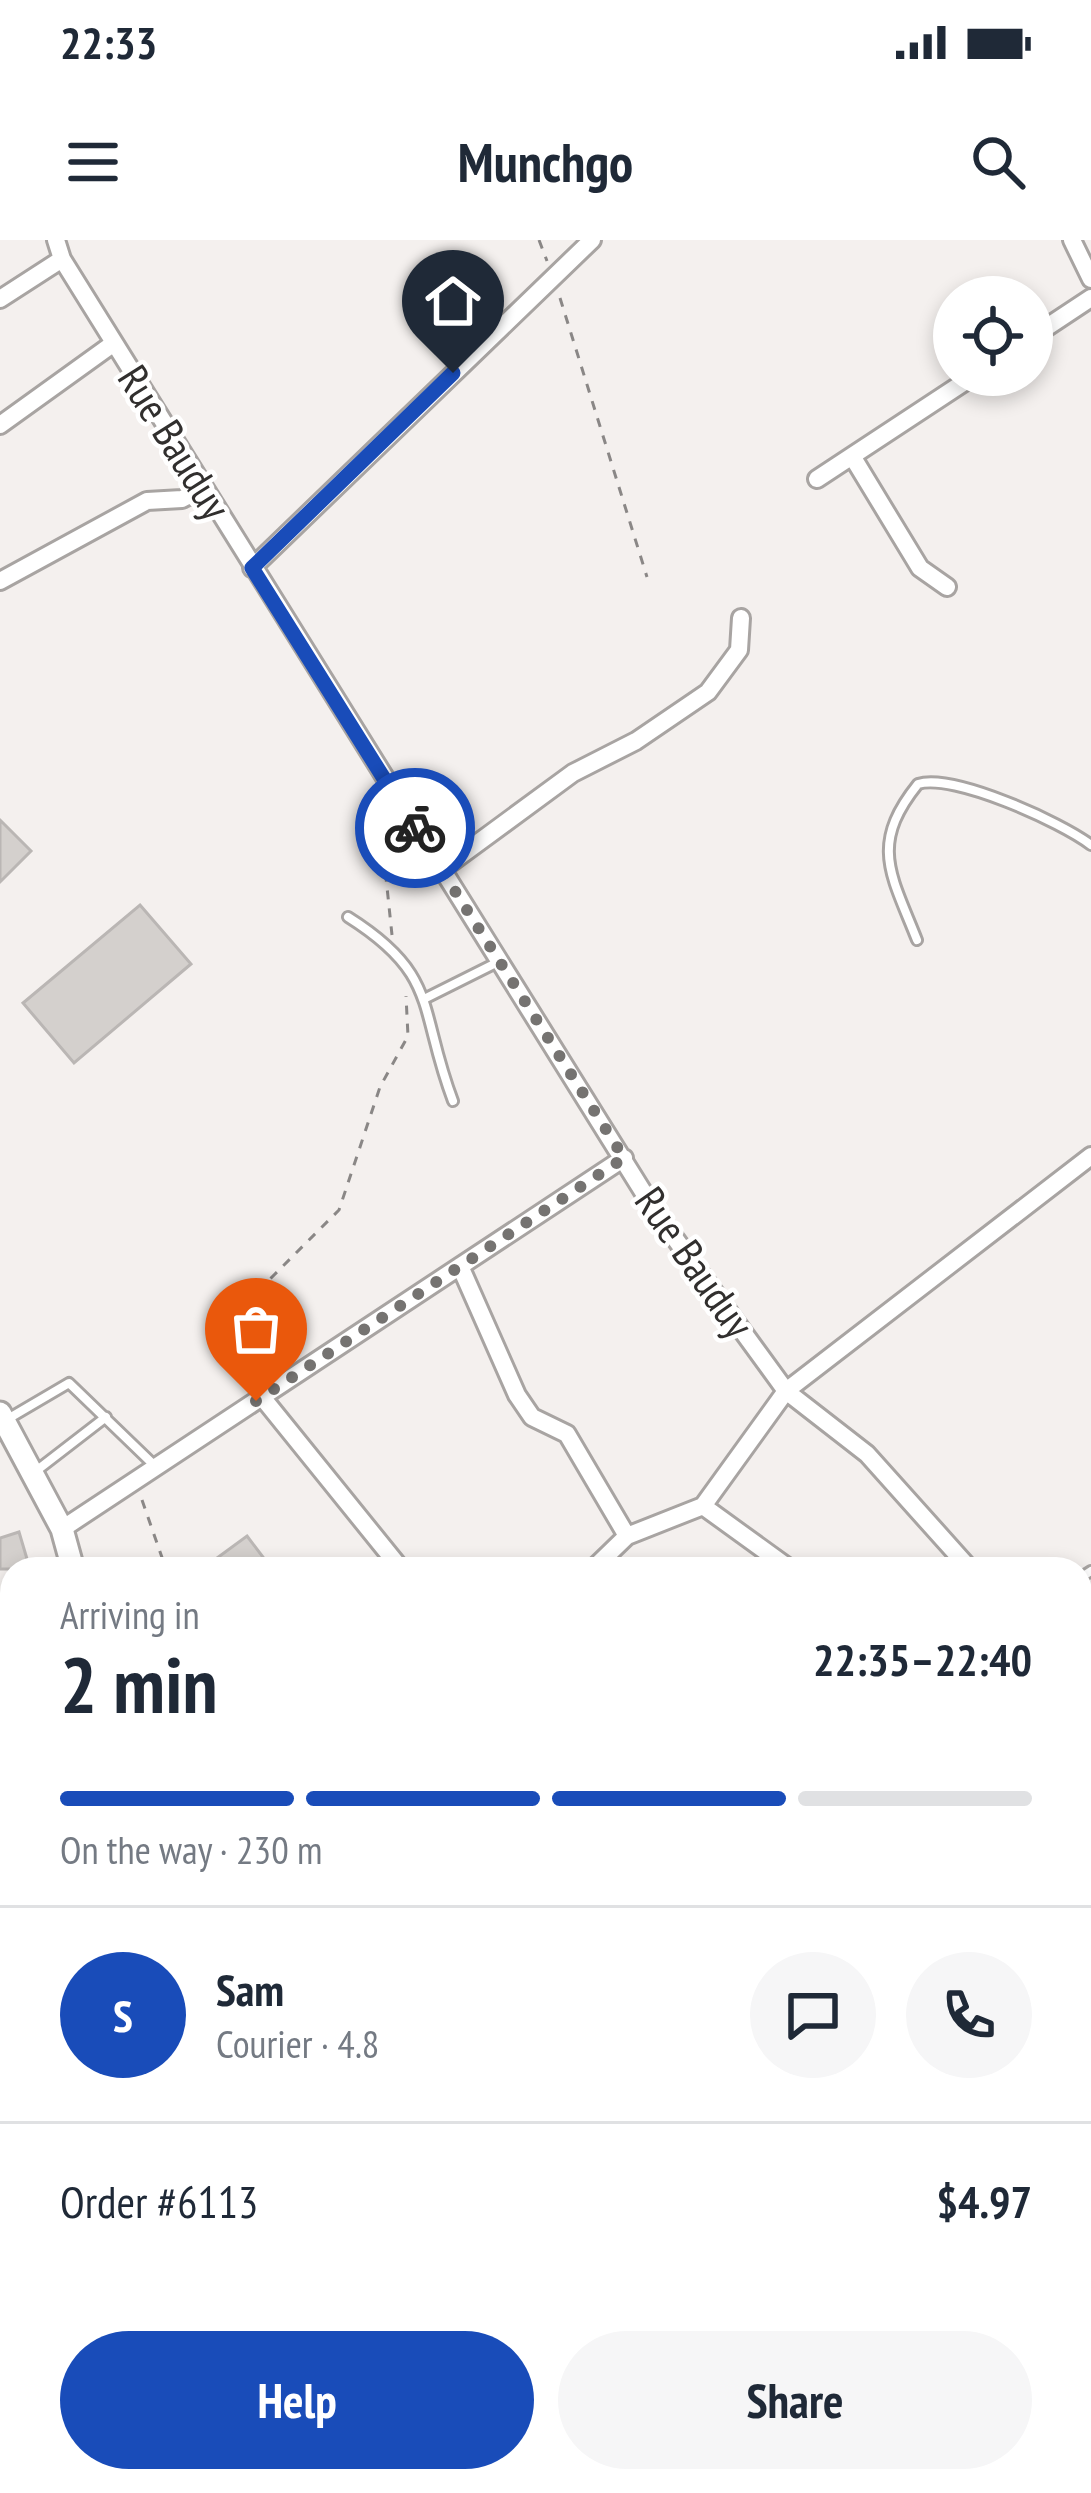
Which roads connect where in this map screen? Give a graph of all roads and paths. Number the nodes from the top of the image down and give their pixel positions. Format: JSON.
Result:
{"nodes":[{"id":1,"x":56,"y":240,"type":"edge"},
{"id":2,"x":539,"y":240,"type":"edge"},
{"id":3,"x":592,"y":240,"type":"edge"},
{"id":4,"x":1072,"y":240,"type":"edge"},
{"id":5,"x":62,"y":259,"type":"junction"},
{"id":6,"x":553,"y":276,"type":"junction"},
{"id":7,"x":1091,"y":279,"type":"edge"},
{"id":8,"x":1091,"y":298,"type":"edge"},
{"id":9,"x":0,"y":299,"type":"edge"},
{"id":10,"x":1053,"y":323,"type":"edge"},
{"id":11,"x":114,"y":343,"type":"junction"},
{"id":12,"x":943,"y":396,"type":"edge"},
{"id":13,"x":0,"y":425,"type":"edge"},
{"id":14,"x":852,"y":456,"type":"junction"},
{"id":15,"x":817,"y":479,"type":"dead end"},
{"id":16,"x":203,"y":488,"type":"junction"},
{"id":17,"x":252,"y":568,"type":"junction"},
{"id":18,"x":647,"y":577,"type":"dead end"},
{"id":19,"x":0,"y":581,"type":"edge"},
{"id":20,"x":947,"y":587,"type":"dead end"},
{"id":21,"x":741,"y":618,"type":"dead end"},
{"id":22,"x":384,"y":777,"type":"junction"},
{"id":23,"x":1091,"y":845,"type":"edge"},
{"id":24,"x":440,"y":869,"type":"junction"},
{"id":25,"x":348,"y":917,"type":"dead end"},
{"id":26,"x":917,"y":940,"type":"dead end"},
{"id":27,"x":393,"y":945,"type":"junction"},
{"id":28,"x":500,"y":962,"type":"junction"},
{"id":29,"x":404,"y":981,"type":"dead end"},
{"id":30,"x":426,"y":998,"type":"junction"},
{"id":31,"x":454,"y":1101,"type":"dead end"},
{"id":32,"x":1091,"y":1156,"type":"edge"},
{"id":33,"x":624,"y":1158,"type":"junction"},
{"id":34,"x":460,"y":1266,"type":"junction"},
{"id":35,"x":786,"y":1390,"type":"junction"},
{"id":36,"x":259,"y":1399,"type":"junction"},
{"id":37,"x":2,"y":1417,"type":"edge"},
{"id":38,"x":106,"y":1417,"type":"junction"},
{"id":39,"x":10,"y":1450,"type":"edge"},
{"id":40,"x":156,"y":1467,"type":"junction"},
{"id":41,"x":34,"y":1473,"type":"junction"},
{"id":42,"x":135,"y":1481,"type":"junction"},
{"id":43,"x":703,"y":1506,"type":"junction"},
{"id":44,"x":62,"y":1529,"type":"junction"},
{"id":45,"x":627,"y":1536,"type":"junction"},
{"id":46,"x":70,"y":1557,"type":"edge"},
{"id":47,"x":162,"y":1557,"type":"edge"},
{"id":48,"x":391,"y":1557,"type":"edge"},
{"id":49,"x":605,"y":1557,"type":"edge"},
{"id":50,"x":773,"y":1557,"type":"edge"},
{"id":51,"x":959,"y":1557,"type":"edge"}],
"edges":[{"from":1,"to":5,"type":"street","name":"Rue Bauduy"},
{"from":2,"to":6,"type":"path"},
{"from":3,"to":6,"type":"street"},
{"from":4,"to":7,"type":"street"},
{"from":5,"to":9,"type":"street"},
{"from":5,"to":11,"type":"street","name":"Rue Bauduy"},
{"from":6,"to":17,"type":"street"},
{"from":6,"to":18,"type":"path"},
{"from":8,"to":10,"type":"street"},
{"from":11,"to":13,"type":"street"},
{"from":11,"to":16,"type":"street","name":"Rue Bauduy"},
{"from":12,"to":14,"type":"street"},
{"from":14,"to":15,"type":"street"},
{"from":14,"to":20,"type":"street"},
{"from":16,"to":17,"type":"street","name":"Rue Bauduy"},
{"from":16,"to":19,"type":"street"},
{"from":17,"to":22,"type":"street","name":"Rue Bauduy"},
{"from":21,"to":24,"type":"street"},
{"from":22,"to":24,"type":"street","name":"Rue Bauduy"},
{"from":22,"to":27,"type":"path"},
{"from":23,"to":26,"type":"lane"},
{"from":24,"to":28,"type":"street","name":"Rue Bauduy"},
{"from":25,"to":27,"type":"lane"},
{"from":27,"to":30,"type":"lane"},
{"from":28,"to":30,"type":"lane"},
{"from":28,"to":33,"type":"street","name":"Rue Bauduy"},
{"from":29,"to":36,"type":"path"},
{"from":30,"to":31,"type":"lane"},
{"from":32,"to":35,"type":"street"},
{"from":33,"to":34,"type":"street"},
{"from":33,"to":35,"type":"street","name":"Rue Bauduy"},
{"from":34,"to":36,"type":"street"},
{"from":34,"to":45,"type":"street"},
{"from":35,"to":43,"type":"street"},
{"from":35,"to":51,"type":"street","name":"Rue Bauduy"},
{"from":36,"to":40,"type":"street"},
{"from":36,"to":48,"type":"street"},
{"from":37,"to":38,"type":"lane"},
{"from":37,"to":39,"type":"main road"},
{"from":38,"to":40,"type":"lane"},
{"from":38,"to":41,"type":"lane"},
{"from":39,"to":41,"type":"main road"},
{"from":40,"to":42,"type":"street"},
{"from":41,"to":44,"type":"main road"},
{"from":42,"to":44,"type":"street"},
{"from":42,"to":47,"type":"path"},
{"from":43,"to":45,"type":"street"},
{"from":43,"to":50,"type":"street"},
{"from":44,"to":46,"type":"main road"},
{"from":45,"to":49,"type":"street"}]}
